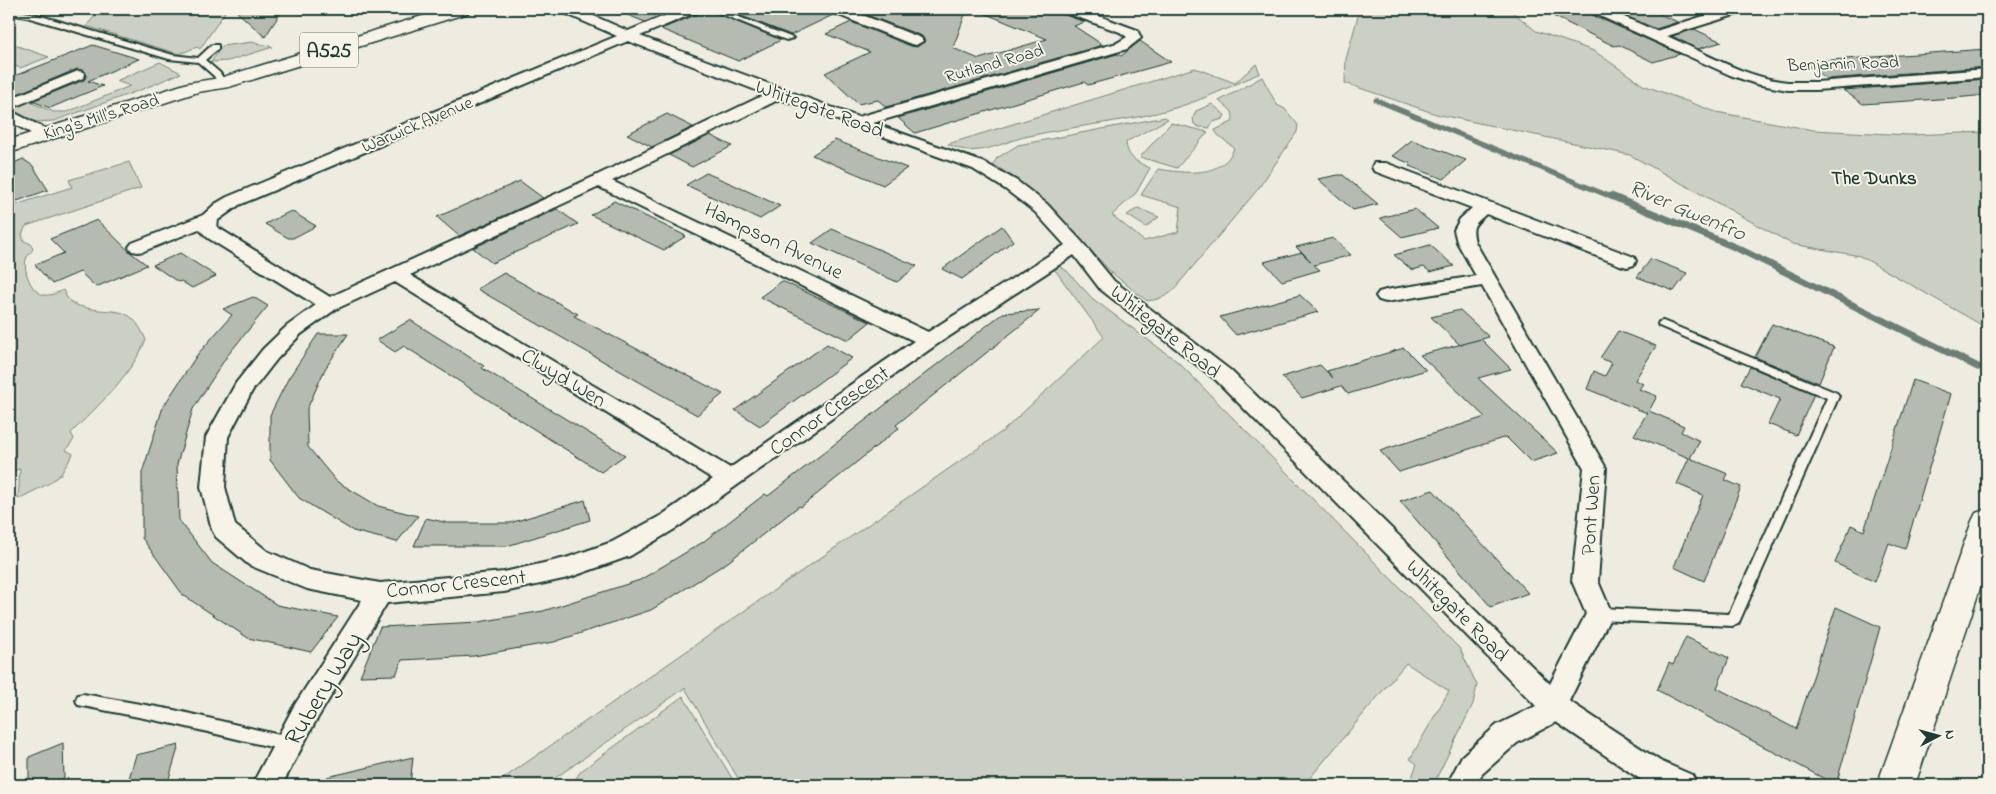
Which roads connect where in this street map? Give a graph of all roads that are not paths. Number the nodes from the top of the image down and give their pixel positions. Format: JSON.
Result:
{"nodes":[{"id":1,"x":426,"y":9,"type":"edge"},
{"id":2,"x":462,"y":9,"type":"edge"},
{"id":3,"x":567,"y":9,"type":"edge"},
{"id":4,"x":692,"y":9,"type":"edge"},
{"id":5,"x":712,"y":9,"type":"edge"},
{"id":6,"x":836,"y":9,"type":"edge"},
{"id":7,"x":1068,"y":9,"type":"edge"},
{"id":8,"x":1596,"y":9,"type":"edge"},
{"id":9,"x":1739,"y":9,"type":"edge"},
{"id":10,"x":9,"y":12,"type":"edge"},
{"id":11,"x":629,"y":36,"type":"junction"},
{"id":12,"x":1654,"y":36,"type":"junction"},
{"id":13,"x":789,"y":38,"type":"dead end"},
{"id":14,"x":916,"y":40,"type":"dead end"},
{"id":15,"x":215,"y":47,"type":"dead end"},
{"id":16,"x":200,"y":60,"type":"junction"},
{"id":17,"x":1987,"y":73,"type":"edge"},
{"id":18,"x":78,"y":75,"type":"dead end"},
{"id":19,"x":219,"y":79,"type":"junction"},
{"id":20,"x":779,"y":94,"type":"junction"},
{"id":21,"x":9,"y":104,"type":"edge"},
{"id":22,"x":9,"y":115,"type":"edge"},
{"id":23,"x":858,"y":122,"type":"junction"},
{"id":24,"x":44,"y":134,"type":"junction"},
{"id":25,"x":9,"y":147,"type":"edge"},
{"id":26,"x":1380,"y":167,"type":"dead end"},
{"id":27,"x":600,"y":181,"type":"junction"},
{"id":28,"x":1484,"y":207,"type":"junction"},
{"id":29,"x":209,"y":219,"type":"junction"},
{"id":30,"x":1076,"y":246,"type":"junction"},
{"id":31,"x":138,"y":247,"type":"dead end"},
{"id":32,"x":1627,"y":261,"type":"dead end"},
{"id":33,"x":396,"y":274,"type":"junction"},
{"id":34,"x":1486,"y":280,"type":"junction"},
{"id":35,"x":1386,"y":296,"type":"dead end"},
{"id":36,"x":329,"y":305,"type":"junction"},
{"id":37,"x":1663,"y":324,"type":"dead end"},
{"id":38,"x":929,"y":340,"type":"junction"},
{"id":39,"x":731,"y":479,"type":"junction"},
{"id":40,"x":1987,"y":522,"type":"edge"},
{"id":41,"x":380,"y":593,"type":"junction"},
{"id":42,"x":1598,"y":614,"type":"junction"},
{"id":43,"x":83,"y":700,"type":"dead end"},
{"id":44,"x":1553,"y":705,"type":"junction"},
{"id":45,"x":288,"y":744,"type":"junction"},
{"id":46,"x":267,"y":785,"type":"edge"},
{"id":47,"x":1462,"y":785,"type":"edge"},
{"id":48,"x":1682,"y":785,"type":"edge"},
{"id":49,"x":1896,"y":785,"type":"edge"}],
"edges":[{"from":1,"to":19,"type":"main road","name":"King's Mill's Road","number":"A525"},
{"from":2,"to":19,"type":"main road","name":"King's Mill's Road","number":"A525"},
{"from":3,"to":11,"type":"street","name":"Whitegate Road"},
{"from":4,"to":11,"type":"street","name":"Warwick Avenue"},
{"from":5,"to":13,"type":"lane"},
{"from":6,"to":14,"type":"street"},
{"from":7,"to":23,"type":"street","name":"Rutland Road"},
{"from":8,"to":12,"type":"street","name":"Benjamin Road"},
{"from":9,"to":12,"type":"street"},
{"from":10,"to":16,"type":"lane"},
{"from":11,"to":20,"type":"street","name":"Whitegate Road"},
{"from":11,"to":29,"type":"street","name":"Warwick Avenue"},
{"from":12,"to":17,"type":"street","name":"Benjamin Road"},
{"from":15,"to":16,"type":"lane"},
{"from":16,"to":19,"type":"lane"},
{"from":18,"to":21,"type":"street"},
{"from":19,"to":24,"type":"main road","name":"King's Mill's Road","number":"A525"},
{"from":20,"to":23,"type":"street","name":"Whitegate Road"},
{"from":20,"to":27,"type":"street","name":"Connor Crescent"},
{"from":22,"to":24,"type":"street"},
{"from":23,"to":30,"type":"street","name":"Whitegate Road"},
{"from":24,"to":25,"type":"main road","name":"King's Mill's Road","number":"A525"},
{"from":26,"to":28,"type":"street"},
{"from":27,"to":33,"type":"street","name":"Connor Crescent"},
{"from":27,"to":38,"type":"street","name":"Hampson Avenue"},
{"from":28,"to":32,"type":"street"},
{"from":28,"to":34,"type":"street","name":"Pont Wen"},
{"from":29,"to":31,"type":"street","name":"Warwick Avenue"},
{"from":29,"to":36,"type":"street"},
{"from":30,"to":38,"type":"street","name":"Connor Crescent"},
{"from":30,"to":44,"type":"street","name":"Whitegate Road"},
{"from":33,"to":36,"type":"street","name":"Connor Crescent"},
{"from":33,"to":39,"type":"street","name":"Clwyd Wen"},
{"from":34,"to":35,"type":"street"},
{"from":34,"to":42,"type":"street","name":"Pont Wen"},
{"from":36,"to":41,"type":"street","name":"Connor Crescent"},
{"from":37,"to":42,"type":"lane"},
{"from":38,"to":39,"type":"street","name":"Connor Crescent"},
{"from":39,"to":41,"type":"street","name":"Connor Crescent"},
{"from":40,"to":49,"type":"main road"},
{"from":41,"to":45,"type":"street","name":"Rubery Way"},
{"from":42,"to":44,"type":"street"},
{"from":43,"to":45,"type":"lane"},
{"from":44,"to":47,"type":"street"},
{"from":44,"to":48,"type":"street","name":"Whitegate Road"},
{"from":45,"to":46,"type":"street","name":"Rubery Way"}]}
